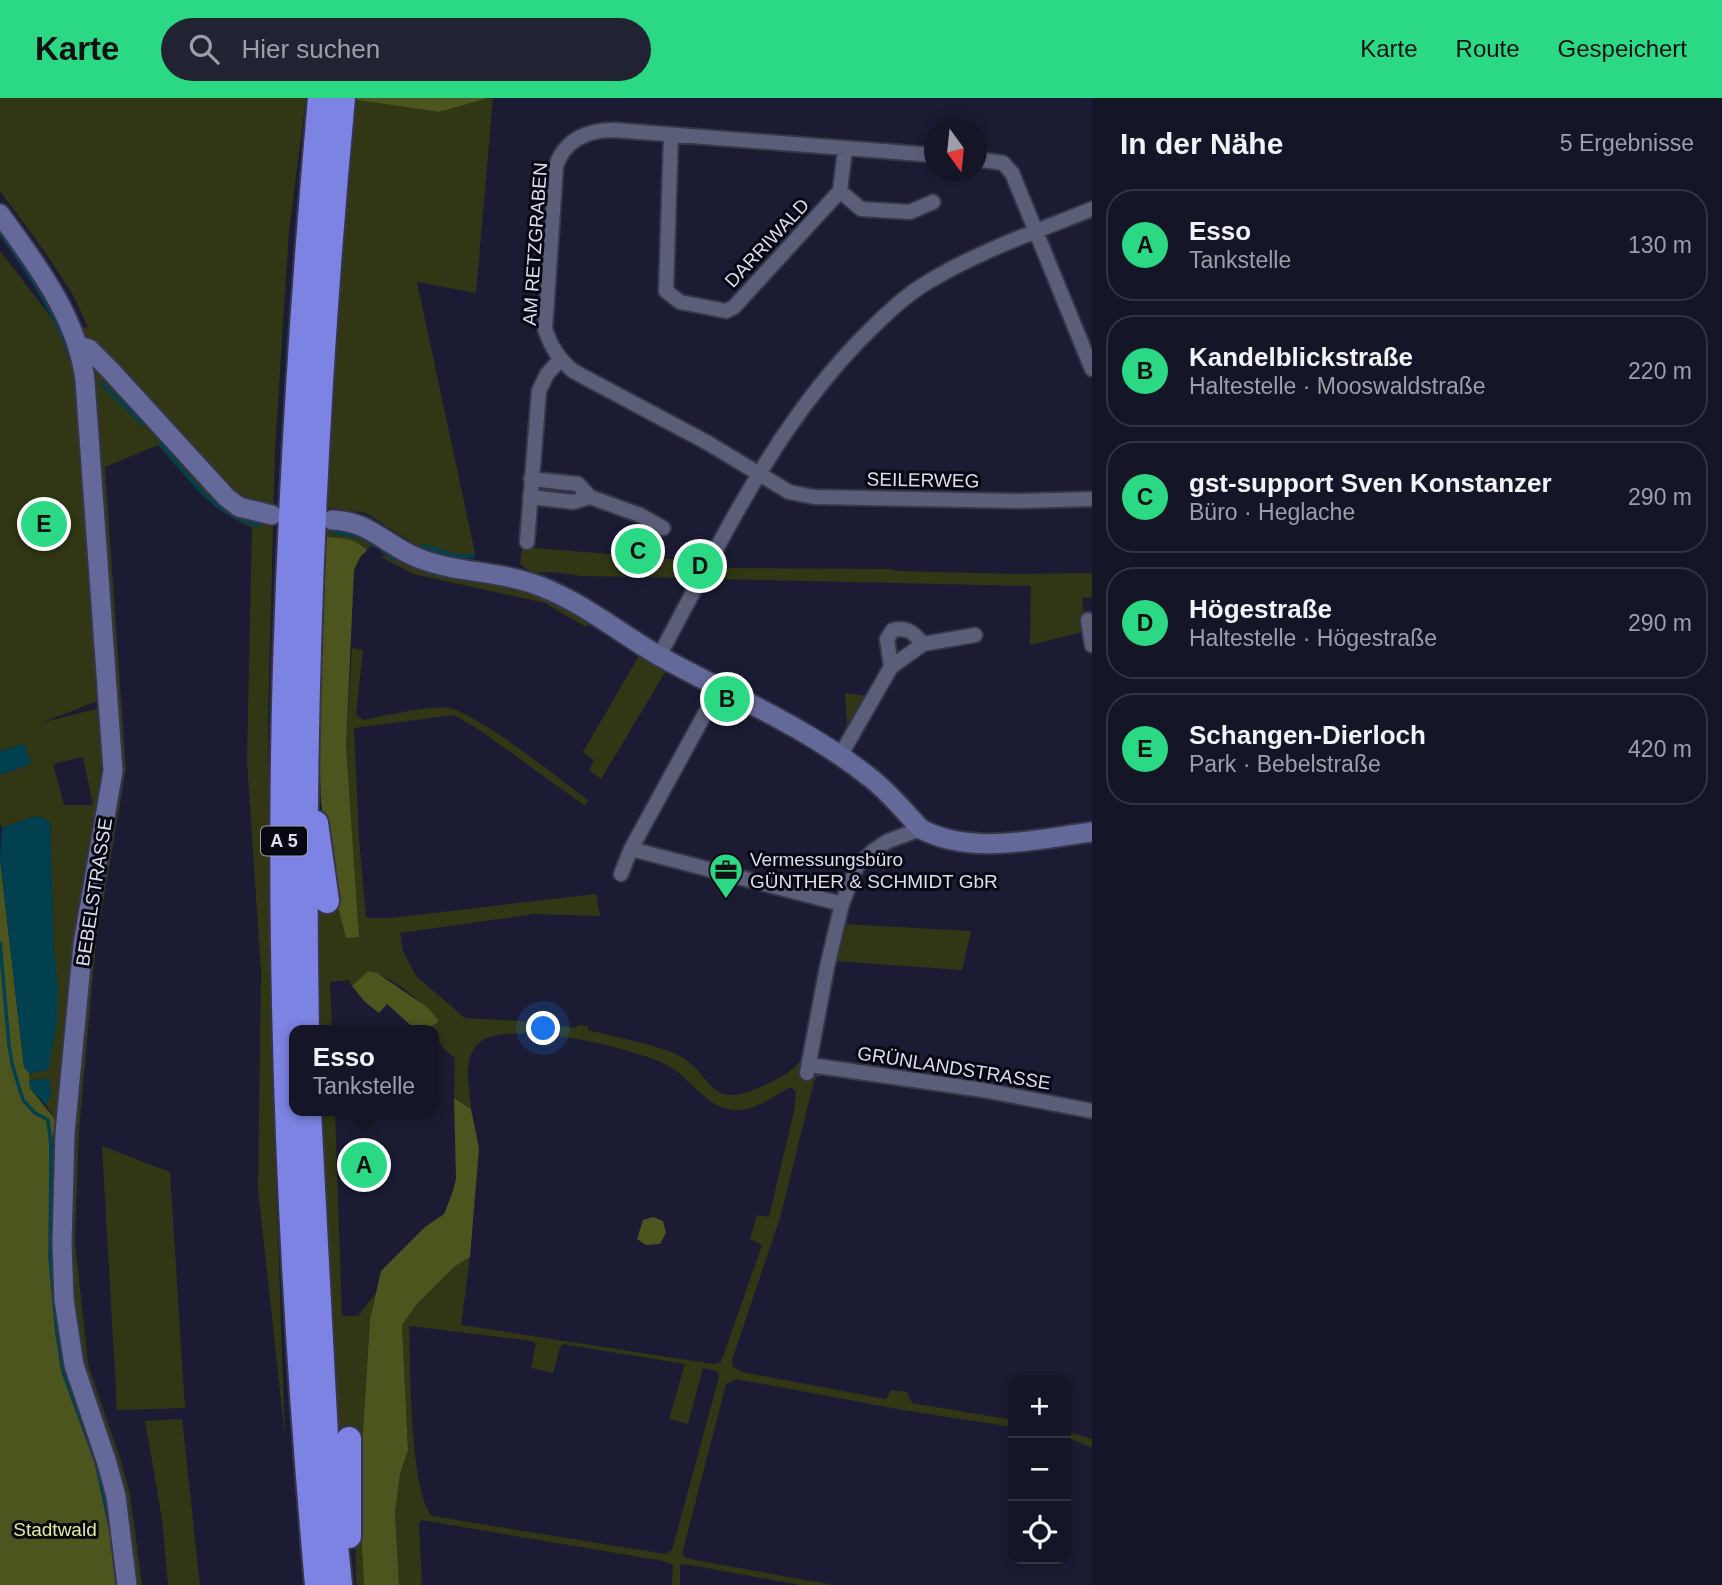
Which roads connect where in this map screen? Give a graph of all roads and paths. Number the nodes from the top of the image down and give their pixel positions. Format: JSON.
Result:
{"nodes":[{"id":1,"x":320,"y":98,"type":"edge"},
{"id":2,"x":343,"y":98,"type":"edge"},
{"id":3,"x":671,"y":135,"type":"junction"},
{"id":4,"x":845,"y":149,"type":"junction"},
{"id":5,"x":924,"y":154,"type":"edge"},
{"id":6,"x":987,"y":160,"type":"edge"},
{"id":7,"x":840,"y":191,"type":"junction"},
{"id":8,"x":933,"y":202,"type":"dead end"},
{"id":9,"x":1092,"y":209,"type":"edge"},
{"id":10,"x":0,"y":215,"type":"edge"},
{"id":11,"x":1036,"y":231,"type":"junction"},
{"id":12,"x":78,"y":346,"type":"junction"},
{"id":13,"x":560,"y":360,"type":"junction"},
{"id":14,"x":84,"y":367,"type":"junction"},
{"id":15,"x":1092,"y":369,"type":"edge"},
{"id":16,"x":110,"y":370,"type":"junction"},
{"id":17,"x":759,"y":474,"type":"junction"},
{"id":18,"x":531,"y":479,"type":"junction"},
{"id":19,"x":590,"y":497,"type":"junction"},
{"id":20,"x":530,"y":498,"type":"junction"},
{"id":21,"x":1092,"y":499,"type":"edge"},
{"id":22,"x":272,"y":515,"type":"dead end"},
{"id":23,"x":332,"y":520,"type":"dead end"},
{"id":24,"x":663,"y":528,"type":"dead end"},
{"id":25,"x":527,"y":542,"type":"dead end"},
{"id":26,"x":1088,"y":620,"type":"dead end"},
{"id":27,"x":975,"y":635,"type":"dead end"},
{"id":28,"x":923,"y":644,"type":"junction"},
{"id":29,"x":1092,"y":645,"type":"edge"},
{"id":30,"x":659,"y":656,"type":"junction"},
{"id":31,"x":891,"y":667,"type":"junction"},
{"id":32,"x":719,"y":688,"type":"junction"},
{"id":33,"x":840,"y":756,"type":"junction"},
{"id":34,"x":305,"y":779,"type":"junction"},
{"id":35,"x":921,"y":829,"type":"junction"},
{"id":36,"x":1092,"y":832,"type":"edge"},
{"id":37,"x":631,"y":849,"type":"junction"},
{"id":38,"x":621,"y":874,"type":"dead end"},
{"id":39,"x":327,"y":901,"type":"dead end"},
{"id":40,"x":842,"y":904,"type":"junction"},
{"id":41,"x":307,"y":1025,"type":"edge"},
{"id":42,"x":1092,"y":1111,"type":"edge"},
{"id":43,"x":309,"y":1116,"type":"edge"},
{"id":44,"x":349,"y":1439,"type":"dead end"},
{"id":45,"x":127,"y":1585,"type":"edge"},
{"id":46,"x":317,"y":1585,"type":"edge"},
{"id":47,"x":340,"y":1585,"type":"edge"}],
"edges":[{"from":1,"to":46,"type":"highway","number":"A 5"},
{"from":2,"to":34,"type":"highway","number":"A 5"},
{"from":3,"to":4,"type":"street","name":"AM RETZGRABEN"},
{"from":3,"to":7,"type":"street","name":"DARRIWALD"},
{"from":3,"to":13,"type":"street","name":"AM RETZGRABEN"},
{"from":4,"to":5,"type":"street","name":"AM RETZGRABEN"},
{"from":4,"to":7,"type":"street"},
{"from":6,"to":11,"type":"street"},
{"from":7,"to":8,"type":"street"},
{"from":9,"to":11,"type":"street"},
{"from":10,"to":12,"type":"street","name":"BEBELSTRASSE"},
{"from":11,"to":15,"type":"street"},
{"from":11,"to":17,"type":"street"},
{"from":12,"to":14,"type":"street","name":"BEBELSTRASSE"},
{"from":12,"to":16,"type":"street"},
{"from":13,"to":17,"type":"street"},
{"from":13,"to":18,"type":"street"},
{"from":14,"to":16,"type":"street"},
{"from":14,"to":45,"type":"street","name":"BEBELSTRASSE"},
{"from":16,"to":22,"type":"street"},
{"from":17,"to":21,"type":"street","name":"SEILERWEG"},
{"from":17,"to":30,"type":"street"},
{"from":18,"to":19,"type":"street"},
{"from":18,"to":20,"type":"street"},
{"from":19,"to":20,"type":"street"},
{"from":19,"to":24,"type":"street"},
{"from":20,"to":25,"type":"street"},
{"from":23,"to":30,"type":"street"},
{"from":26,"to":29,"type":"street"},
{"from":27,"to":28,"type":"street"},
{"from":28,"to":31,"type":"street"},
{"from":28,"to":31,"type":"street"},
{"from":30,"to":32,"type":"street"},
{"from":31,"to":33,"type":"street"},
{"from":32,"to":33,"type":"street"},
{"from":32,"to":37,"type":"street"},
{"from":33,"to":35,"type":"street"},
{"from":34,"to":39,"type":"highway"},
{"from":34,"to":41,"type":"highway","number":"A 5"},
{"from":35,"to":36,"type":"street"},
{"from":35,"to":40,"type":"street"},
{"from":37,"to":38,"type":"street"},
{"from":37,"to":40,"type":"street"},
{"from":40,"to":42,"type":"street","name":"GRÜNLANDSTRASSE"},
{"from":43,"to":47,"type":"highway"},
{"from":44,"to":47,"type":"highway"}]}
